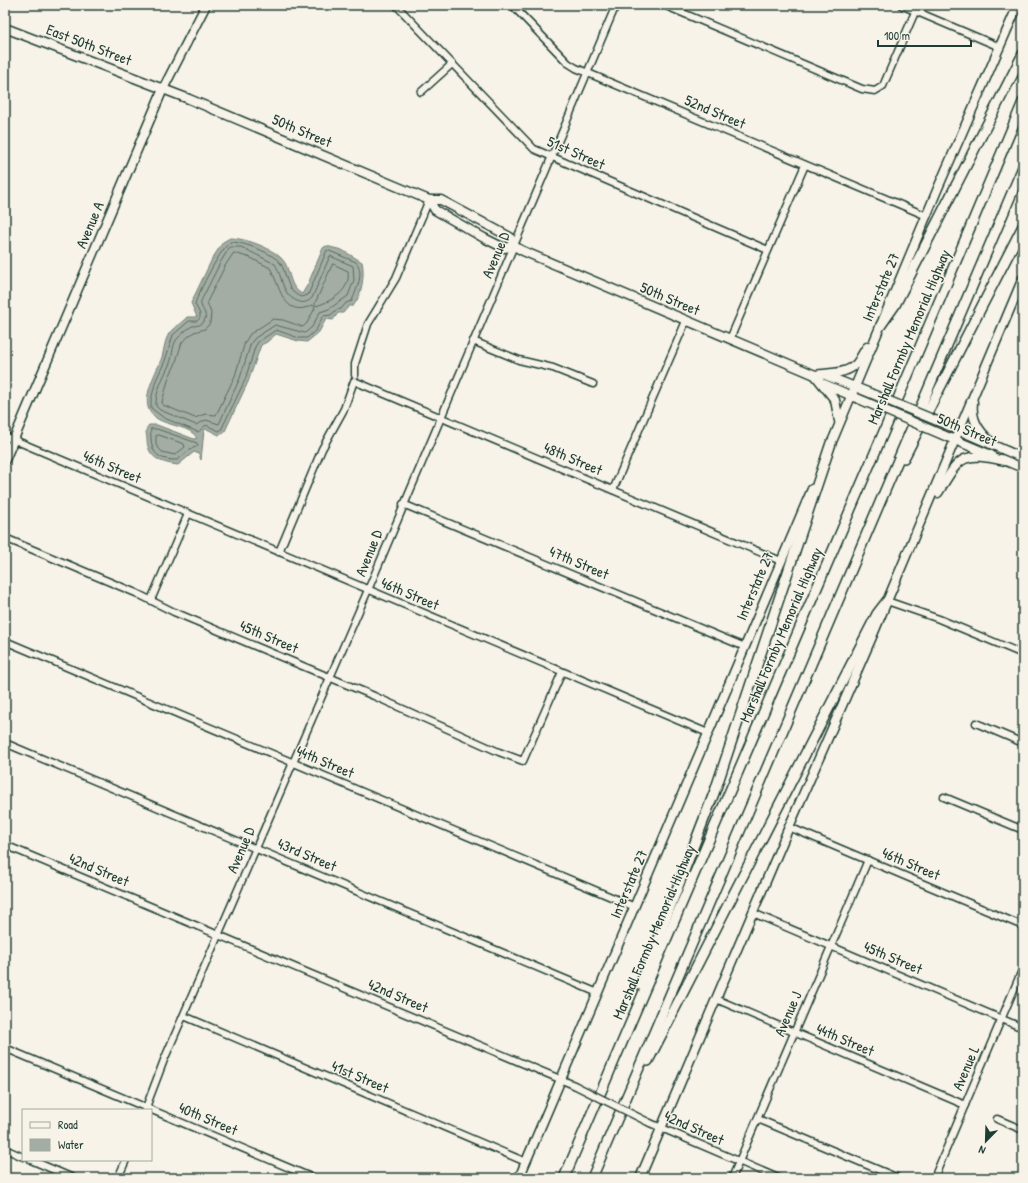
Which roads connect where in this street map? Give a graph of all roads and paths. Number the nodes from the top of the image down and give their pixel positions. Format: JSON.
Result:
{"nodes":[{"id":1,"x":206,"y":5,"type":"edge"},
{"id":2,"x":396,"y":5,"type":"edge"},
{"id":3,"x":512,"y":5,"type":"edge"},
{"id":4,"x":616,"y":5,"type":"edge"},
{"id":5,"x":664,"y":5,"type":"edge"},
{"id":6,"x":901,"y":5,"type":"edge"},
{"id":7,"x":1018,"y":5,"type":"edge"},
{"id":8,"x":916,"y":8,"type":"edge"},
{"id":9,"x":5,"y":28,"type":"edge"},
{"id":10,"x":1000,"y":47,"type":"junction"},
{"id":11,"x":1023,"y":54,"type":"edge"},
{"id":12,"x":452,"y":64,"type":"junction"},
{"id":13,"x":587,"y":72,"type":"junction"},
{"id":14,"x":163,"y":88,"type":"junction"},
{"id":15,"x":421,"y":92,"type":"dead end"},
{"id":16,"x":1023,"y":102,"type":"edge"},
{"id":17,"x":551,"y":157,"type":"junction"},
{"id":18,"x":805,"y":165,"type":"junction"},
{"id":19,"x":1023,"y":167,"type":"edge"},
{"id":20,"x":429,"y":200,"type":"junction"},
{"id":21,"x":926,"y":216,"type":"junction"},
{"id":22,"x":1023,"y":226,"type":"edge"},
{"id":23,"x":514,"y":246,"type":"junction"},
{"id":24,"x":768,"y":250,"type":"junction"},
{"id":25,"x":1023,"y":278,"type":"edge"},
{"id":26,"x":686,"y":321,"type":"junction"},
{"id":27,"x":879,"y":329,"type":"junction"},
{"id":28,"x":730,"y":339,"type":"junction"},
{"id":29,"x":473,"y":341,"type":"junction"},
{"id":30,"x":819,"y":377,"type":"junction"},
{"id":31,"x":354,"y":378,"type":"junction"},
{"id":32,"x":593,"y":384,"type":"dead end"},
{"id":33,"x":855,"y":387,"type":"junction"},
{"id":34,"x":976,"y":390,"type":"junction"},
{"id":35,"x":851,"y":396,"type":"junction"},
{"id":36,"x":441,"y":417,"type":"junction"},
{"id":37,"x":839,"y":424,"type":"junction"},
{"id":38,"x":959,"y":430,"type":"junction"},
{"id":39,"x":5,"y":436,"type":"edge"},
{"id":40,"x":14,"y":439,"type":"junction"},
{"id":41,"x":955,"y":440,"type":"junction"},
{"id":42,"x":831,"y":443,"type":"junction"},
{"id":43,"x":995,"y":445,"type":"junction"},
{"id":44,"x":1023,"y":458,"type":"edge"},
{"id":45,"x":5,"y":460,"type":"edge"},
{"id":46,"x":1005,"y":461,"type":"junction"},
{"id":47,"x":1023,"y":468,"type":"edge"},
{"id":48,"x":613,"y":490,"type":"junction"},
{"id":49,"x":403,"y":504,"type":"junction"},
{"id":50,"x":925,"y":512,"type":"junction"},
{"id":51,"x":188,"y":514,"type":"junction"},
{"id":52,"x":874,"y":516,"type":"junction"},
{"id":53,"x":5,"y":538,"type":"edge"},
{"id":54,"x":279,"y":552,"type":"junction"},
{"id":55,"x":781,"y":561,"type":"junction"},
{"id":56,"x":368,"y":590,"type":"junction"},
{"id":57,"x":151,"y":600,"type":"junction"},
{"id":58,"x":887,"y":601,"type":"junction"},
{"id":59,"x":5,"y":641,"type":"edge"},
{"id":60,"x":745,"y":647,"type":"junction"},
{"id":61,"x":1023,"y":654,"type":"edge"},
{"id":62,"x":562,"y":672,"type":"junction"},
{"id":63,"x":330,"y":678,"type":"junction"},
{"id":64,"x":976,"y":723,"type":"dead end"},
{"id":65,"x":708,"y":733,"type":"junction"},
{"id":66,"x":5,"y":743,"type":"edge"},
{"id":67,"x":1023,"y":743,"type":"edge"},
{"id":68,"x":293,"y":762,"type":"junction"},
{"id":69,"x":944,"y":797,"type":"dead end"},
{"id":70,"x":789,"y":826,"type":"junction"},
{"id":71,"x":1023,"y":830,"type":"edge"},
{"id":72,"x":5,"y":844,"type":"edge"},
{"id":73,"x":256,"y":848,"type":"junction"},
{"id":74,"x":868,"y":860,"type":"junction"},
{"id":75,"x":635,"y":907,"type":"junction"},
{"id":76,"x":753,"y":913,"type":"junction"},
{"id":77,"x":1023,"y":926,"type":"edge"},
{"id":78,"x":219,"y":935,"type":"junction"},
{"id":79,"x":832,"y":946,"type":"junction"},
{"id":80,"x":1023,"y":968,"type":"edge"},
{"id":81,"x":598,"y":993,"type":"junction"},
{"id":82,"x":716,"y":999,"type":"junction"},
{"id":83,"x":184,"y":1016,"type":"junction"},
{"id":84,"x":1002,"y":1019,"type":"junction"},
{"id":85,"x":1023,"y":1028,"type":"edge"},
{"id":86,"x":794,"y":1033,"type":"junction"},
{"id":87,"x":5,"y":1048,"type":"edge"},
{"id":88,"x":609,"y":1072,"type":"junction"},
{"id":89,"x":561,"y":1080,"type":"junction"},
{"id":90,"x":633,"y":1084,"type":"junction"},
{"id":91,"x":965,"y":1105,"type":"junction"},
{"id":92,"x":146,"y":1109,"type":"edge"},
{"id":93,"x":593,"y":1109,"type":"junction"},
{"id":94,"x":152,"y":1111,"type":"edge"},
{"id":95,"x":758,"y":1119,"type":"junction"},
{"id":96,"x":997,"y":1119,"type":"dead end"},
{"id":97,"x":661,"y":1128,"type":"junction"},
{"id":98,"x":1023,"y":1130,"type":"edge"},
{"id":99,"x":5,"y":1149,"type":"edge"},
{"id":100,"x":22,"y":1157,"type":"edge"},
{"id":101,"x":33,"y":1161,"type":"edge"},
{"id":102,"x":126,"y":1161,"type":"edge"},
{"id":103,"x":526,"y":1162,"type":"junction"},
{"id":104,"x":739,"y":1162,"type":"junction"},
{"id":105,"x":73,"y":1178,"type":"edge"},
{"id":106,"x":118,"y":1178,"type":"edge"},
{"id":107,"x":313,"y":1178,"type":"edge"},
{"id":108,"x":519,"y":1178,"type":"edge"},
{"id":109,"x":557,"y":1178,"type":"edge"},
{"id":110,"x":564,"y":1178,"type":"edge"},
{"id":111,"x":592,"y":1178,"type":"edge"},
{"id":112,"x":640,"y":1178,"type":"edge"},
{"id":113,"x":732,"y":1178,"type":"edge"},
{"id":114,"x":778,"y":1178,"type":"edge"},
{"id":115,"x":898,"y":1178,"type":"edge"},
{"id":116,"x":934,"y":1178,"type":"edge"}],
"edges":[{"from":1,"to":14,"type":"main road","name":"Avenue A"},
{"from":2,"to":12,"type":"street","name":"51st Street"},
{"from":3,"to":13,"type":"street","name":"52nd Street"},
{"from":4,"to":13,"type":"street","name":"Avenue D"},
{"from":5,"to":8,"type":"street"},
{"from":6,"to":8,"type":"street"},
{"from":7,"to":10,"type":"main road","name":"Interstate 27"},
{"from":8,"to":10,"type":"street"},
{"from":9,"to":14,"type":"main road","name":"East 50th Street"},
{"from":10,"to":21,"type":"main road","name":"Interstate 27"},
{"from":11,"to":27,"type":"highway"},
{"from":12,"to":15,"type":"street"},
{"from":12,"to":17,"type":"street","name":"51st Street"},
{"from":13,"to":17,"type":"street","name":"Avenue D"},
{"from":13,"to":18,"type":"street","name":"52nd Street"},
{"from":14,"to":20,"type":"main road","name":"50th Street"},
{"from":14,"to":40,"type":"main road","name":"Avenue A"},
{"from":16,"to":88,"type":"highway","name":"Marshall Formby Memorial Highway"},
{"from":17,"to":23,"type":"street","name":"Avenue D"},
{"from":17,"to":24,"type":"street","name":"51st Street"},
{"from":18,"to":21,"type":"street","name":"52nd Street"},
{"from":18,"to":24,"type":"street"},
{"from":19,"to":52,"type":"highway"},
{"from":20,"to":23,"type":"main road","name":"50th Street"},
{"from":20,"to":23,"type":"main road","name":"50th Street"},
{"from":20,"to":31,"type":"street"},
{"from":21,"to":27,"type":"main road","name":"Interstate 27"},
{"from":22,"to":52,"type":"highway"},
{"from":23,"to":26,"type":"main road","name":"50th Street"},
{"from":23,"to":29,"type":"street","name":"Avenue D"},
{"from":24,"to":28,"type":"street"},
{"from":25,"to":34,"type":"main road"},
{"from":26,"to":28,"type":"main road","name":"50th Street"},
{"from":26,"to":48,"type":"street"},
{"from":27,"to":30,"type":"main road"},
{"from":27,"to":33,"type":"main road","name":"Interstate 27"},
{"from":28,"to":30,"type":"main road","name":"50th Street"},
{"from":29,"to":32,"type":"street"},
{"from":29,"to":36,"type":"street","name":"Avenue D"},
{"from":30,"to":33,"type":"main road","name":"50th Street"},
{"from":30,"to":35,"type":"main road","name":"50th Street"},
{"from":30,"to":37,"type":"main road"},
{"from":31,"to":36,"type":"street","name":"48th Street"},
{"from":31,"to":54,"type":"street"},
{"from":33,"to":35,"type":"main road","name":"Interstate 27"},
{"from":33,"to":38,"type":"main road","name":"50th Street","bridge":true},
{"from":34,"to":38,"type":"main road"},
{"from":34,"to":43,"type":"main road"},
{"from":35,"to":37,"type":"main road","name":"Interstate 27"},
{"from":35,"to":41,"type":"main road","name":"50th Street","bridge":true},
{"from":36,"to":48,"type":"street","name":"48th Street"},
{"from":36,"to":49,"type":"street","name":"Avenue D"},
{"from":37,"to":42,"type":"main road","name":"Interstate 27"},
{"from":38,"to":41,"type":"main road"},
{"from":38,"to":43,"type":"main road","name":"50th Street"},
{"from":39,"to":40,"type":"street","name":"46th Street"},
{"from":40,"to":45,"type":"main road","name":"Avenue A"},
{"from":40,"to":51,"type":"street","name":"46th Street"},
{"from":41,"to":46,"type":"main road","name":"50th Street"},
{"from":41,"to":50,"type":"main road"},
{"from":42,"to":55,"type":"main road","name":"Interstate 27"},
{"from":42,"to":88,"type":"highway"},
{"from":43,"to":44,"type":"main road","name":"50th Street"},
{"from":46,"to":47,"type":"main road","name":"50th Street"},
{"from":46,"to":50,"type":"main road"},
{"from":48,"to":55,"type":"street","name":"48th Street"},
{"from":49,"to":56,"type":"street","name":"Avenue D"},
{"from":49,"to":60,"type":"street","name":"47th Street"},
{"from":50,"to":58,"type":"main road"},
{"from":51,"to":54,"type":"street","name":"46th Street"},
{"from":51,"to":57,"type":"street"},
{"from":52,"to":90,"type":"highway"},
{"from":53,"to":57,"type":"street","name":"45th Street"},
{"from":54,"to":56,"type":"street","name":"46th Street"},
{"from":55,"to":60,"type":"main road","name":"Interstate 27"},
{"from":56,"to":62,"type":"street","name":"46th Street"},
{"from":56,"to":63,"type":"street","name":"Avenue D"},
{"from":57,"to":63,"type":"street","name":"45th Street"},
{"from":58,"to":61,"type":"street"},
{"from":58,"to":70,"type":"main road"},
{"from":58,"to":90,"type":"highway"},
{"from":59,"to":68,"type":"street","name":"44th Street"},
{"from":60,"to":65,"type":"main road","name":"Interstate 27"},
{"from":62,"to":63,"type":"street","name":"45th Street"},
{"from":62,"to":65,"type":"street","name":"46th Street"},
{"from":63,"to":68,"type":"street","name":"Avenue D"},
{"from":64,"to":67,"type":"street"},
{"from":65,"to":75,"type":"main road","name":"Interstate 27"},
{"from":66,"to":73,"type":"street","name":"43rd Street"},
{"from":68,"to":73,"type":"street","name":"Avenue D"},
{"from":68,"to":75,"type":"street","name":"44th Street"},
{"from":69,"to":71,"type":"street"},
{"from":70,"to":74,"type":"street","name":"46th Street"},
{"from":70,"to":76,"type":"main road"},
{"from":72,"to":78,"type":"street","name":"42nd Street"},
{"from":73,"to":78,"type":"street","name":"Avenue D"},
{"from":73,"to":81,"type":"street","name":"43rd Street"},
{"from":74,"to":77,"type":"street","name":"46th Street"},
{"from":74,"to":79,"type":"street","name":"Avenue J"},
{"from":75,"to":81,"type":"main road","name":"Interstate 27"},
{"from":76,"to":79,"type":"street","name":"45th Street"},
{"from":76,"to":82,"type":"main road"},
{"from":78,"to":83,"type":"street","name":"Avenue D"},
{"from":78,"to":89,"type":"street","name":"42nd Street"},
{"from":79,"to":84,"type":"street","name":"45th Street"},
{"from":79,"to":86,"type":"street","name":"Avenue J"},
{"from":80,"to":84,"type":"street","name":"Avenue L"},
{"from":81,"to":89,"type":"main road","name":"Interstate 27"},
{"from":82,"to":86,"type":"street","name":"44th Street"},
{"from":82,"to":97,"type":"main road"},
{"from":83,"to":92,"type":"street","name":"Avenue D"},
{"from":83,"to":103,"type":"street","name":"41st Street"},
{"from":84,"to":85,"type":"street","name":"45th Street"},
{"from":84,"to":91,"type":"street","name":"Avenue L"},
{"from":86,"to":91,"type":"street","name":"44th Street"},
{"from":86,"to":95,"type":"street","name":"Avenue J"},
{"from":87,"to":92,"type":"street","name":"40th Street"},
{"from":88,"to":93,"type":"highway","name":"Marshall Formby Memorial Highway"},
{"from":89,"to":97,"type":"street","name":"42nd Street","bridge":true},
{"from":89,"to":103,"type":"main road","name":"Interstate 27"},
{"from":90,"to":111,"type":"highway"},
{"from":91,"to":116,"type":"street","name":"Avenue L"},
{"from":93,"to":109,"type":"highway"},
{"from":93,"to":110,"type":"highway","name":"Marshall Formby Memorial Highway"},
{"from":94,"to":107,"type":"street","name":"40th Street"},
{"from":95,"to":104,"type":"street","name":"Avenue J"},
{"from":95,"to":115,"type":"street"},
{"from":96,"to":98,"type":"street"},
{"from":97,"to":104,"type":"street","name":"42nd Street"},
{"from":97,"to":112,"type":"main road"},
{"from":99,"to":100,"type":"street"},
{"from":101,"to":105,"type":"street"},
{"from":102,"to":106,"type":"street"},
{"from":103,"to":108,"type":"main road","name":"Interstate 27"},
{"from":104,"to":113,"type":"street","name":"Avenue J"},
{"from":104,"to":114,"type":"street","name":"42nd Street"}]}
